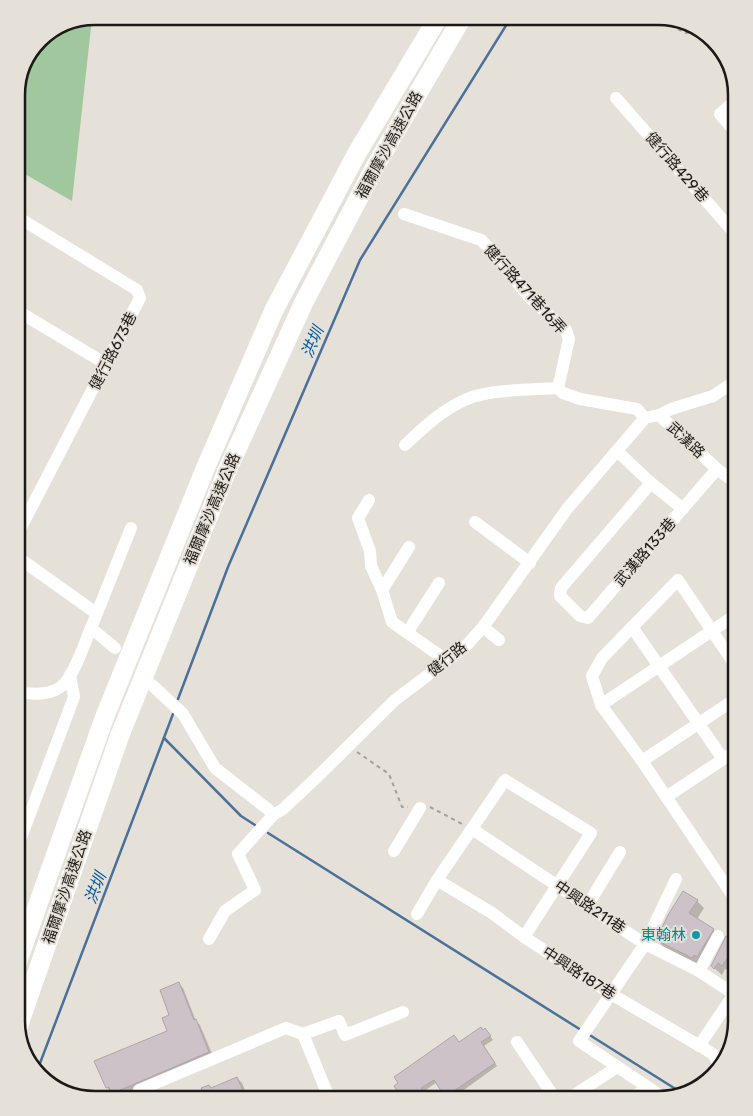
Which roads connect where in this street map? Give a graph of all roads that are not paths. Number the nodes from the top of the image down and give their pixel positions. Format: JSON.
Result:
{"nodes":[{"id":1,"x":434,"y":25,"type":"edge"},
{"id":2,"x":458,"y":25,"type":"edge"},
{"id":3,"x":616,"y":98,"type":"dead end"},
{"id":4,"x":728,"y":107,"type":"edge"},
{"id":5,"x":728,"y":123,"type":"edge"},
{"id":6,"x":404,"y":214,"type":"dead end"},
{"id":7,"x":25,"y":222,"type":"edge"},
{"id":8,"x":728,"y":226,"type":"edge"},
{"id":9,"x":25,"y":315,"type":"edge"},
{"id":10,"x":106,"y":364,"type":"junction"},
{"id":11,"x":728,"y":386,"type":"edge"},
{"id":12,"x":558,"y":388,"type":"junction"},
{"id":13,"x":659,"y":415,"type":"junction"},
{"id":14,"x":645,"y":418,"type":"junction"},
{"id":15,"x":405,"y":445,"type":"dead end"},
{"id":16,"x":617,"y":451,"type":"junction"},
{"id":17,"x":717,"y":469,"type":"junction"},
{"id":18,"x":728,"y":477,"type":"edge"},
{"id":19,"x":651,"y":483,"type":"junction"},
{"id":20,"x":369,"y":500,"type":"dead end"},
{"id":21,"x":683,"y":509,"type":"junction"},
{"id":22,"x":25,"y":520,"type":"edge"},
{"id":23,"x":475,"y":522,"type":"dead end"},
{"id":24,"x":131,"y":528,"type":"dead end"},
{"id":25,"x":409,"y":547,"type":"dead end"},
{"id":26,"x":25,"y":562,"type":"edge"},
{"id":27,"x":530,"y":564,"type":"junction"},
{"id":28,"x":439,"y":583,"type":"dead end"},
{"id":29,"x":382,"y":590,"type":"junction"},
{"id":30,"x":96,"y":613,"type":"junction"},
{"id":31,"x":728,"y":620,"type":"edge"},
{"id":32,"x":484,"y":627,"type":"junction"},
{"id":33,"x":632,"y":627,"type":"junction"},
{"id":34,"x":91,"y":628,"type":"junction"},
{"id":35,"x":712,"y":631,"type":"junction"},
{"id":36,"x":407,"y":632,"type":"junction"},
{"id":37,"x":499,"y":640,"type":"dead end"},
{"id":38,"x":115,"y":648,"type":"dead end"},
{"id":39,"x":728,"y":655,"type":"edge"},
{"id":40,"x":446,"y":660,"type":"junction"},
{"id":41,"x":660,"y":666,"type":"junction"},
{"id":42,"x":70,"y":675,"type":"junction"},
{"id":43,"x":152,"y":685,"type":"dead end"},
{"id":44,"x":25,"y":693,"type":"edge"},
{"id":45,"x":728,"y":704,"type":"edge"},
{"id":46,"x":601,"y":705,"type":"junction"},
{"id":47,"x":699,"y":723,"type":"junction"},
{"id":48,"x":728,"y":756,"type":"edge"},
{"id":49,"x":724,"y":758,"type":"junction"},
{"id":50,"x":642,"y":761,"type":"junction"},
{"id":51,"x":666,"y":797,"type":"junction"},
{"id":52,"x":420,"y":808,"type":"road end"},
{"id":53,"x":274,"y":814,"type":"junction"},
{"id":54,"x":25,"y":827,"type":"edge"},
{"id":55,"x":472,"y":829,"type":"junction"},
{"id":56,"x":394,"y":851,"type":"dead end"},
{"id":57,"x":620,"y":852,"type":"dead end"},
{"id":58,"x":676,"y":879,"type":"dead end"},
{"id":59,"x":437,"y":880,"type":"junction"},
{"id":60,"x":557,"y":886,"type":"junction"},
{"id":61,"x":728,"y":889,"type":"edge"},
{"id":62,"x":587,"y":906,"type":"junction"},
{"id":63,"x":417,"y":914,"type":"dead end"},
{"id":64,"x":718,"y":936,"type":"dead end"},
{"id":65,"x":524,"y":937,"type":"junction"},
{"id":66,"x":209,"y":939,"type":"dead end"},
{"id":67,"x":25,"y":941,"type":"edge"},
{"id":68,"x":645,"y":944,"type":"junction"},
{"id":69,"x":699,"y":971,"type":"junction"},
{"id":70,"x":728,"y":990,"type":"edge"},
{"id":71,"x":611,"y":994,"type":"junction"},
{"id":72,"x":728,"y":1005,"type":"edge"},
{"id":73,"x":25,"y":1006,"type":"edge"},
{"id":74,"x":403,"y":1012,"type":"dead end"},
{"id":75,"x":303,"y":1034,"type":"junction"},
{"id":76,"x":517,"y":1042,"type":"dead end"},
{"id":77,"x":699,"y":1046,"type":"junction"},
{"id":78,"x":716,"y":1059,"type":"edge"},
{"id":79,"x":617,"y":1067,"type":"junction"},
{"id":80,"x":647,"y":1088,"type":"junction"},
{"id":81,"x":139,"y":1090,"type":"dead end"},
{"id":82,"x":326,"y":1091,"type":"edge"},
{"id":83,"x":550,"y":1091,"type":"edge"},
{"id":84,"x":581,"y":1091,"type":"edge"},
{"id":85,"x":643,"y":1091,"type":"edge"},
{"id":86,"x":652,"y":1091,"type":"edge"}],
"edges":[{"from":1,"to":67,"type":"highway","name":"福爾摩沙高速公路"},
{"from":2,"to":73,"type":"highway","name":"福爾摩沙高速公路"},
{"from":3,"to":8,"type":"street","name":"健行路429巷"},
{"from":4,"to":5,"type":"street"},
{"from":6,"to":12,"type":"street","name":"健行路471巷16弄"},
{"from":7,"to":10,"type":"street","name":"健行路673巷"},
{"from":9,"to":10,"type":"street"},
{"from":10,"to":22,"type":"street","name":"健行路673巷"},
{"from":11,"to":13,"type":"street"},
{"from":12,"to":14,"type":"street"},
{"from":12,"to":15,"type":"street"},
{"from":13,"to":14,"type":"street"},
{"from":13,"to":17,"type":"street","name":"武漢路"},
{"from":14,"to":16,"type":"street","name":"健行路"},
{"from":16,"to":19,"type":"street"},
{"from":16,"to":27,"type":"street","name":"健行路"},
{"from":17,"to":18,"type":"street","name":"武漢路"},
{"from":17,"to":21,"type":"street","name":"武漢路133巷"},
{"from":19,"to":21,"type":"street"},
{"from":19,"to":21,"type":"street","name":"武漢路133巷"},
{"from":20,"to":29,"type":"street"},
{"from":23,"to":27,"type":"street"},
{"from":24,"to":30,"type":"street"},
{"from":25,"to":29,"type":"street"},
{"from":26,"to":30,"type":"street"},
{"from":27,"to":32,"type":"street","name":"健行路"},
{"from":28,"to":36,"type":"street"},
{"from":29,"to":36,"type":"street"},
{"from":30,"to":34,"type":"street"},
{"from":31,"to":35,"type":"street"},
{"from":32,"to":37,"type":"street"},
{"from":32,"to":40,"type":"street","name":"健行路"},
{"from":33,"to":35,"type":"street"},
{"from":33,"to":41,"type":"street"},
{"from":33,"to":46,"type":"street"},
{"from":34,"to":38,"type":"street"},
{"from":34,"to":42,"type":"street"},
{"from":35,"to":39,"type":"street"},
{"from":35,"to":41,"type":"street"},
{"from":36,"to":40,"type":"street"},
{"from":40,"to":53,"type":"street","name":"健行路"},
{"from":41,"to":46,"type":"street"},
{"from":41,"to":47,"type":"street"},
{"from":42,"to":44,"type":"street"},
{"from":42,"to":54,"type":"street"},
{"from":43,"to":53,"type":"street"},
{"from":45,"to":47,"type":"street"},
{"from":46,"to":50,"type":"street"},
{"from":47,"to":49,"type":"street"},
{"from":47,"to":50,"type":"street"},
{"from":48,"to":49,"type":"street"},
{"from":49,"to":51,"type":"street"},
{"from":50,"to":51,"type":"street"},
{"from":51,"to":61,"type":"street"},
{"from":52,"to":56,"type":"street"},
{"from":53,"to":66,"type":"street","name":"健行路"},
{"from":55,"to":59,"type":"street"},
{"from":55,"to":60,"type":"street","name":"中興路211巷"},
{"from":55,"to":60,"type":"street"},
{"from":57,"to":62,"type":"street"},
{"from":58,"to":68,"type":"street"},
{"from":59,"to":63,"type":"street"},
{"from":59,"to":65,"type":"street","name":"中興路187巷"},
{"from":60,"to":62,"type":"street","name":"中興路211巷"},
{"from":60,"to":65,"type":"street"},
{"from":62,"to":68,"type":"street","name":"中興路211巷"},
{"from":64,"to":69,"type":"street"},
{"from":65,"to":71,"type":"street","name":"中興路187巷"},
{"from":68,"to":69,"type":"street","name":"中興路211巷"},
{"from":68,"to":71,"type":"street"},
{"from":69,"to":70,"type":"street","name":"中興路211巷"},
{"from":71,"to":77,"type":"street","name":"中興路187巷"},
{"from":71,"to":79,"type":"street"},
{"from":72,"to":77,"type":"street"},
{"from":74,"to":75,"type":"street"},
{"from":75,"to":81,"type":"street"},
{"from":75,"to":82,"type":"street"},
{"from":76,"to":83,"type":"street"},
{"from":77,"to":78,"type":"street","name":"中興路187巷"},
{"from":79,"to":80,"type":"street"},
{"from":79,"to":84,"type":"street"},
{"from":80,"to":85,"type":"street"},
{"from":80,"to":86,"type":"street"}]}
